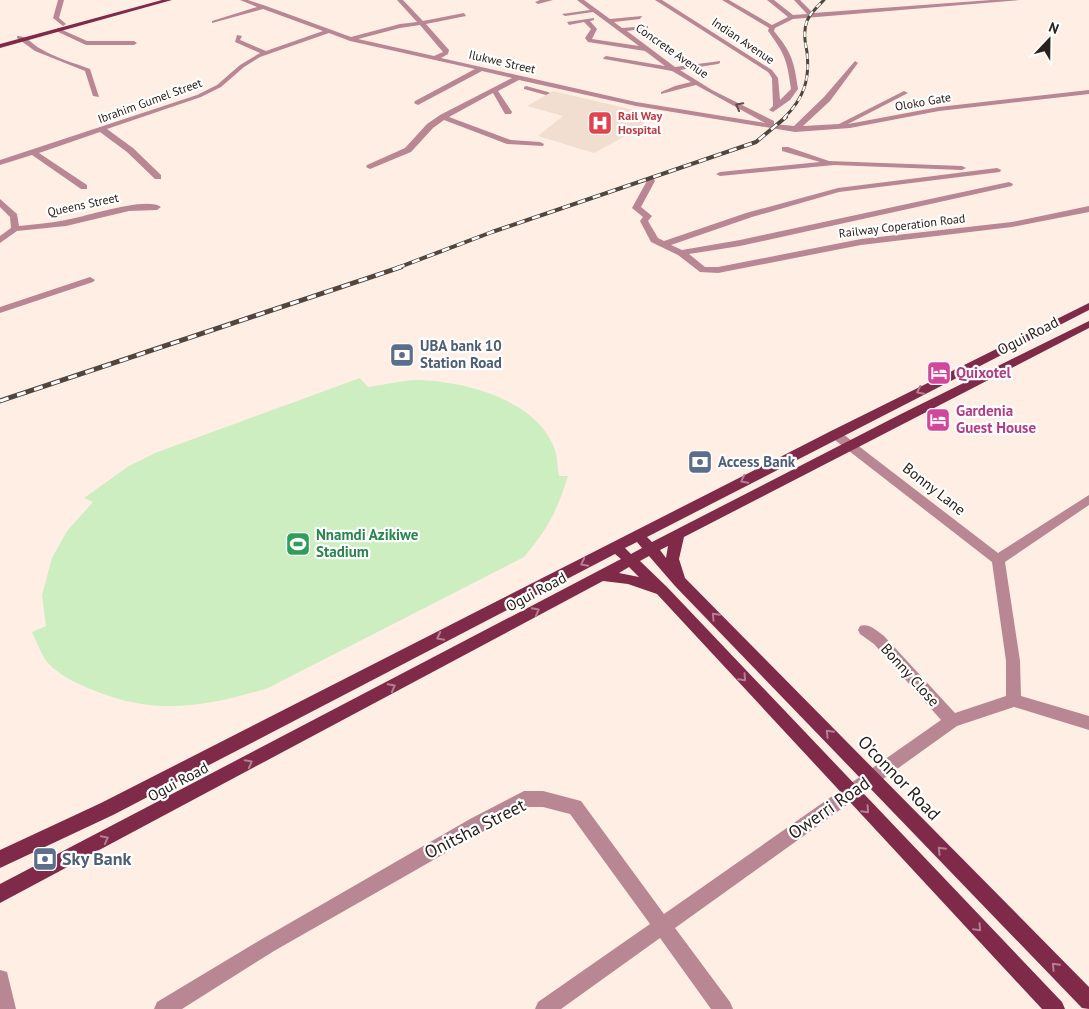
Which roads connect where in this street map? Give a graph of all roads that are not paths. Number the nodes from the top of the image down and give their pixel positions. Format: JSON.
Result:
{"nodes":[{"id":1,"x":61,"y":0,"type":"edge"},
{"id":2,"x":154,"y":0,"type":"edge"},
{"id":3,"x":169,"y":0,"type":"edge"},
{"id":4,"x":243,"y":0,"type":"edge"},
{"id":5,"x":400,"y":0,"type":"edge"},
{"id":6,"x":550,"y":0,"type":"edge"},
{"id":7,"x":597,"y":0,"type":"edge"},
{"id":8,"x":658,"y":0,"type":"edge"},
{"id":9,"x":725,"y":0,"type":"edge"},
{"id":10,"x":770,"y":0,"type":"edge"},
{"id":11,"x":797,"y":0,"type":"edge"},
{"id":12,"x":1017,"y":0,"type":"edge"},
{"id":13,"x":982,"y":1,"type":"edge"},
{"id":14,"x":538,"y":2,"type":"dead end"},
{"id":15,"x":582,"y":2,"type":"edge"},
{"id":16,"x":264,"y":4,"type":"edge"},
{"id":17,"x":595,"y":12,"type":"junction"},
{"id":18,"x":565,"y":14,"type":"dead end"},
{"id":19,"x":464,"y":15,"type":"dead end"},
{"id":20,"x":811,"y":15,"type":"junction"},
{"id":21,"x":640,"y":17,"type":"dead end"},
{"id":22,"x":792,"y":17,"type":"junction"},
{"id":23,"x":606,"y":19,"type":"junction"},
{"id":24,"x":585,"y":20,"type":"junction"},
{"id":25,"x":214,"y":22,"type":"dead end"},
{"id":26,"x":421,"y":23,"type":"junction"},
{"id":27,"x":569,"y":23,"type":"dead end"},
{"id":28,"x":63,"y":24,"type":"junction"},
{"id":29,"x":646,"y":27,"type":"dead end"},
{"id":30,"x":772,"y":27,"type":"junction"},
{"id":31,"x":58,"y":30,"type":"junction"},
{"id":32,"x":622,"y":30,"type":"junction"},
{"id":33,"x":327,"y":32,"type":"junction"},
{"id":34,"x":239,"y":36,"type":"dead end"},
{"id":35,"x":340,"y":36,"type":"junction"},
{"id":36,"x":22,"y":38,"type":"junction"},
{"id":37,"x":350,"y":39,"type":"junction"},
{"id":38,"x":306,"y":40,"type":"junction"},
{"id":39,"x":0,"y":42,"type":"edge"},
{"id":40,"x":134,"y":43,"type":"dead end"},
{"id":41,"x":0,"y":46,"type":"edge"},
{"id":42,"x":648,"y":50,"type":"junction"},
{"id":43,"x":265,"y":53,"type":"junction"},
{"id":44,"x":436,"y":58,"type":"junction"},
{"id":45,"x":606,"y":58,"type":"dead end"},
{"id":46,"x":718,"y":62,"type":"dead end"},
{"id":47,"x":855,"y":63,"type":"dead end"},
{"id":48,"x":481,"y":69,"type":"junction"},
{"id":49,"x":674,"y":69,"type":"junction"},
{"id":50,"x":519,"y":77,"type":"junction"},
{"id":51,"x":509,"y":83,"type":"junction"},
{"id":52,"x":696,"y":83,"type":"junction"},
{"id":53,"x":494,"y":91,"type":"junction"},
{"id":54,"x":1089,"y":92,"type":"edge"},
{"id":55,"x":546,"y":93,"type":"dead end"},
{"id":56,"x":904,"y":93,"type":"dead end"},
{"id":57,"x":662,"y":94,"type":"dead end"},
{"id":58,"x":97,"y":96,"type":"dead end"},
{"id":59,"x":418,"y":103,"type":"dead end"},
{"id":60,"x":777,"y":106,"type":"junction"},
{"id":61,"x":508,"y":112,"type":"dead end"},
{"id":62,"x":443,"y":117,"type":"junction"},
{"id":63,"x":763,"y":122,"type":"junction"},
{"id":64,"x":836,"y":127,"type":"junction"},
{"id":65,"x":103,"y":130,"type":"junction"},
{"id":66,"x":795,"y":130,"type":"junction"},
{"id":67,"x":540,"y":144,"type":"dead end"},
{"id":68,"x":785,"y":149,"type":"dead end"},
{"id":69,"x":34,"y":153,"type":"junction"},
{"id":70,"x":0,"y":163,"type":"edge"},
{"id":71,"x":830,"y":163,"type":"junction"},
{"id":72,"x":370,"y":167,"type":"dead end"},
{"id":73,"x":720,"y":174,"type":"dead end"},
{"id":74,"x":158,"y":177,"type":"dead end"},
{"id":75,"x":651,"y":181,"type":"dead end"},
{"id":76,"x":1009,"y":184,"type":"dead end"},
{"id":77,"x":84,"y":187,"type":"dead end"},
{"id":78,"x":0,"y":202,"type":"edge"},
{"id":79,"x":157,"y":207,"type":"dead end"},
{"id":80,"x":1089,"y":209,"type":"edge"},
{"id":81,"x":15,"y":229,"type":"junction"},
{"id":82,"x":0,"y":240,"type":"edge"},
{"id":83,"x":664,"y":244,"type":"junction"},
{"id":84,"x":681,"y":253,"type":"junction"},
{"id":85,"x":90,"y":280,"type":"dead end"},
{"id":86,"x":1089,"y":306,"type":"edge"},
{"id":87,"x":0,"y":310,"type":"edge"},
{"id":88,"x":1089,"y":324,"type":"edge"},
{"id":89,"x":835,"y":434,"type":"junction"},
{"id":90,"x":850,"y":444,"type":"junction"},
{"id":91,"x":1089,"y":499,"type":"edge"},
{"id":92,"x":680,"y":533,"type":"junction"},
{"id":93,"x":638,"y":535,"type":"junction"},
{"id":94,"x":616,"y":547,"type":"junction"},
{"id":95,"x":652,"y":549,"type":"junction"},
{"id":96,"x":630,"y":560,"type":"junction"},
{"id":97,"x":998,"y":560,"type":"junction"},
{"id":98,"x":601,"y":576,"type":"junction"},
{"id":99,"x":680,"y":582,"type":"junction"},
{"id":100,"x":662,"y":591,"type":"junction"},
{"id":101,"x":865,"y":630,"type":"dead end"},
{"id":102,"x":1014,"y":700,"type":"junction"},
{"id":103,"x":952,"y":722,"type":"junction"},
{"id":104,"x":1089,"y":723,"type":"edge"},
{"id":105,"x":872,"y":777,"type":"junction"},
{"id":106,"x":850,"y":793,"type":"junction"},
{"id":107,"x":0,"y":860,"type":"edge"},
{"id":108,"x":0,"y":894,"type":"edge"},
{"id":109,"x":663,"y":926,"type":"junction"},
{"id":110,"x":0,"y":979,"type":"edge"},
{"id":111,"x":1089,"y":1001,"type":"edge"},
{"id":112,"x":6,"y":1009,"type":"edge"},
{"id":113,"x":164,"y":1009,"type":"edge"},
{"id":114,"x":545,"y":1009,"type":"edge"},
{"id":115,"x":723,"y":1009,"type":"edge"},
{"id":116,"x":1055,"y":1009,"type":"edge"}],
"edges":[{"from":1,"to":28,"type":"street"},
{"from":2,"to":28,"type":"main road"},
{"from":3,"to":31,"type":"main road"},
{"from":4,"to":16,"type":"street","name":"Ilukwe Street"},
{"from":5,"to":26,"type":"street"},
{"from":6,"to":14,"type":"street"},
{"from":7,"to":15,"type":"street"},
{"from":8,"to":60,"type":"street","name":"Indian Avenue"},
{"from":9,"to":30,"type":"street"},
{"from":10,"to":22,"type":"street"},
{"from":11,"to":20,"type":"street"},
{"from":12,"to":13,"type":"street"},
{"from":13,"to":20,"type":"street"},
{"from":15,"to":17,"type":"street","name":"Concrete Avenue"},
{"from":16,"to":25,"type":"street"},
{"from":16,"to":33,"type":"street","name":"Ilukwe Street"},
{"from":17,"to":18,"type":"street"},
{"from":17,"to":23,"type":"street","name":"Concrete Avenue"},
{"from":19,"to":26,"type":"street"},
{"from":20,"to":22,"type":"street"},
{"from":21,"to":23,"type":"street"},
{"from":22,"to":30,"type":"street"},
{"from":23,"to":24,"type":"street"},
{"from":23,"to":32,"type":"street","name":"Concrete Avenue"},
{"from":24,"to":27,"type":"street"},
{"from":24,"to":42,"type":"street"},
{"from":26,"to":37,"type":"street"},
{"from":26,"to":44,"type":"street"},
{"from":28,"to":36,"type":"main road"},
{"from":29,"to":32,"type":"street"},
{"from":30,"to":60,"type":"street"},
{"from":31,"to":36,"type":"main road"},
{"from":31,"to":40,"type":"street"},
{"from":32,"to":42,"type":"street","name":"Concrete Avenue"},
{"from":33,"to":35,"type":"street","name":"Ilukwe Street"},
{"from":33,"to":38,"type":"street","name":"Ibrahim Gumel Street"},
{"from":34,"to":43,"type":"street"},
{"from":35,"to":37,"type":"street","name":"Ilukwe Street"},
{"from":35,"to":38,"type":"street"},
{"from":36,"to":39,"type":"main road"},
{"from":36,"to":41,"type":"main road"},
{"from":36,"to":58,"type":"street"},
{"from":37,"to":44,"type":"street","name":"Ilukwe Street"},
{"from":38,"to":43,"type":"street","name":"Ibrahim Gumel Street"},
{"from":42,"to":49,"type":"street","name":"Concrete Avenue"},
{"from":43,"to":65,"type":"street","name":"Ibrahim Gumel Street"},
{"from":44,"to":48,"type":"street","name":"Ilukwe Street"},
{"from":45,"to":49,"type":"street"},
{"from":46,"to":49,"type":"street"},
{"from":47,"to":66,"type":"street"},
{"from":48,"to":50,"type":"street","name":"Ilukwe Street"},
{"from":48,"to":59,"type":"street"},
{"from":49,"to":52,"type":"street","name":"Concrete Avenue"},
{"from":50,"to":51,"type":"street"},
{"from":50,"to":63,"type":"street","name":"Ilukwe Street"},
{"from":51,"to":53,"type":"street"},
{"from":51,"to":55,"type":"street"},
{"from":52,"to":57,"type":"street"},
{"from":63,"to":52,"type":"street","name":"Concrete Avenue","one_way":true},
{"from":53,"to":61,"type":"street"},
{"from":53,"to":62,"type":"street"},
{"from":54,"to":64,"type":"street","name":"Oloko Gate"},
{"from":56,"to":64,"type":"street"},
{"from":60,"to":63,"type":"street"},
{"from":62,"to":67,"type":"street"},
{"from":62,"to":72,"type":"street"},
{"from":63,"to":66,"type":"street","name":"Oloko Gate"},
{"from":64,"to":66,"type":"street","name":"Oloko Gate"},
{"from":65,"to":69,"type":"street","name":"Ibrahim Gumel Street"},
{"from":65,"to":74,"type":"street"},
{"from":68,"to":71,"type":"street"},
{"from":69,"to":70,"type":"street","name":"Ibrahim Gumel Street"},
{"from":69,"to":77,"type":"street"},
{"from":71,"to":73,"type":"street"},
{"from":71,"to":83,"type":"street"},
{"from":75,"to":83,"type":"street"},
{"from":76,"to":84,"type":"street"},
{"from":78,"to":81,"type":"street"},
{"from":79,"to":81,"type":"street","name":"Queens Street"},
{"from":80,"to":84,"type":"street","name":"Railway Coperation Road"},
{"from":81,"to":82,"type":"street"},
{"from":83,"to":84,"type":"street"},
{"from":85,"to":87,"type":"street"},
{"from":86,"to":89,"type":"main road","name":"Ogui Road","one_way":true},
{"from":88,"to":90,"type":"main road","name":"Ogui Road"},
{"from":89,"to":90,"type":"street","name":"Bonny Lane"},
{"from":89,"to":93,"type":"main road","name":"Ogui Road","one_way":true},
{"from":90,"to":92,"type":"main road","name":"Ogui Road"},
{"from":90,"to":97,"type":"street","name":"Bonny Lane"},
{"from":91,"to":97,"type":"street"},
{"from":92,"to":95,"type":"main road","name":"Ogui Road"},
{"from":92,"to":99,"type":"main road"},
{"from":93,"to":94,"type":"main road","name":"Ogui Road"},
{"from":93,"to":95,"type":"main road","name":"O'connor Road"},
{"from":94,"to":96,"type":"main road"},
{"from":94,"to":107,"type":"main road","name":"Ogui Road","one_way":true},
{"from":95,"to":96,"type":"main road","name":"Ogui Road"},
{"from":95,"to":99,"type":"main road","name":"O'connor Road"},
{"from":96,"to":98,"type":"main road","name":"Ogui Road"},
{"from":96,"to":100,"type":"main road"},
{"from":97,"to":102,"type":"street"},
{"from":98,"to":100,"type":"main road"},
{"from":108,"to":98,"type":"main road","name":"Ogui Road","one_way":true},
{"from":105,"to":99,"type":"main road","name":"O'connor Road","one_way":true},
{"from":100,"to":106,"type":"main road","one_way":true},
{"from":101,"to":103,"type":"street","name":"Bonny Close"},
{"from":102,"to":103,"type":"street","name":"Owerri Road"},
{"from":102,"to":104,"type":"street"},
{"from":103,"to":105,"type":"street","name":"Owerri Road"},
{"from":105,"to":106,"type":"street","name":"Owerri Road"},
{"from":111,"to":105,"type":"main road","name":"O'connor Road","one_way":true},
{"from":106,"to":109,"type":"street","name":"Owerri Road"},
{"from":106,"to":116,"type":"main road","one_way":true},
{"from":109,"to":113,"type":"street","name":"Onitsha Street"},
{"from":109,"to":114,"type":"street","name":"Owerri Road"},
{"from":109,"to":115,"type":"street","name":"Onitsha Street"},
{"from":110,"to":112,"type":"street"}]}
